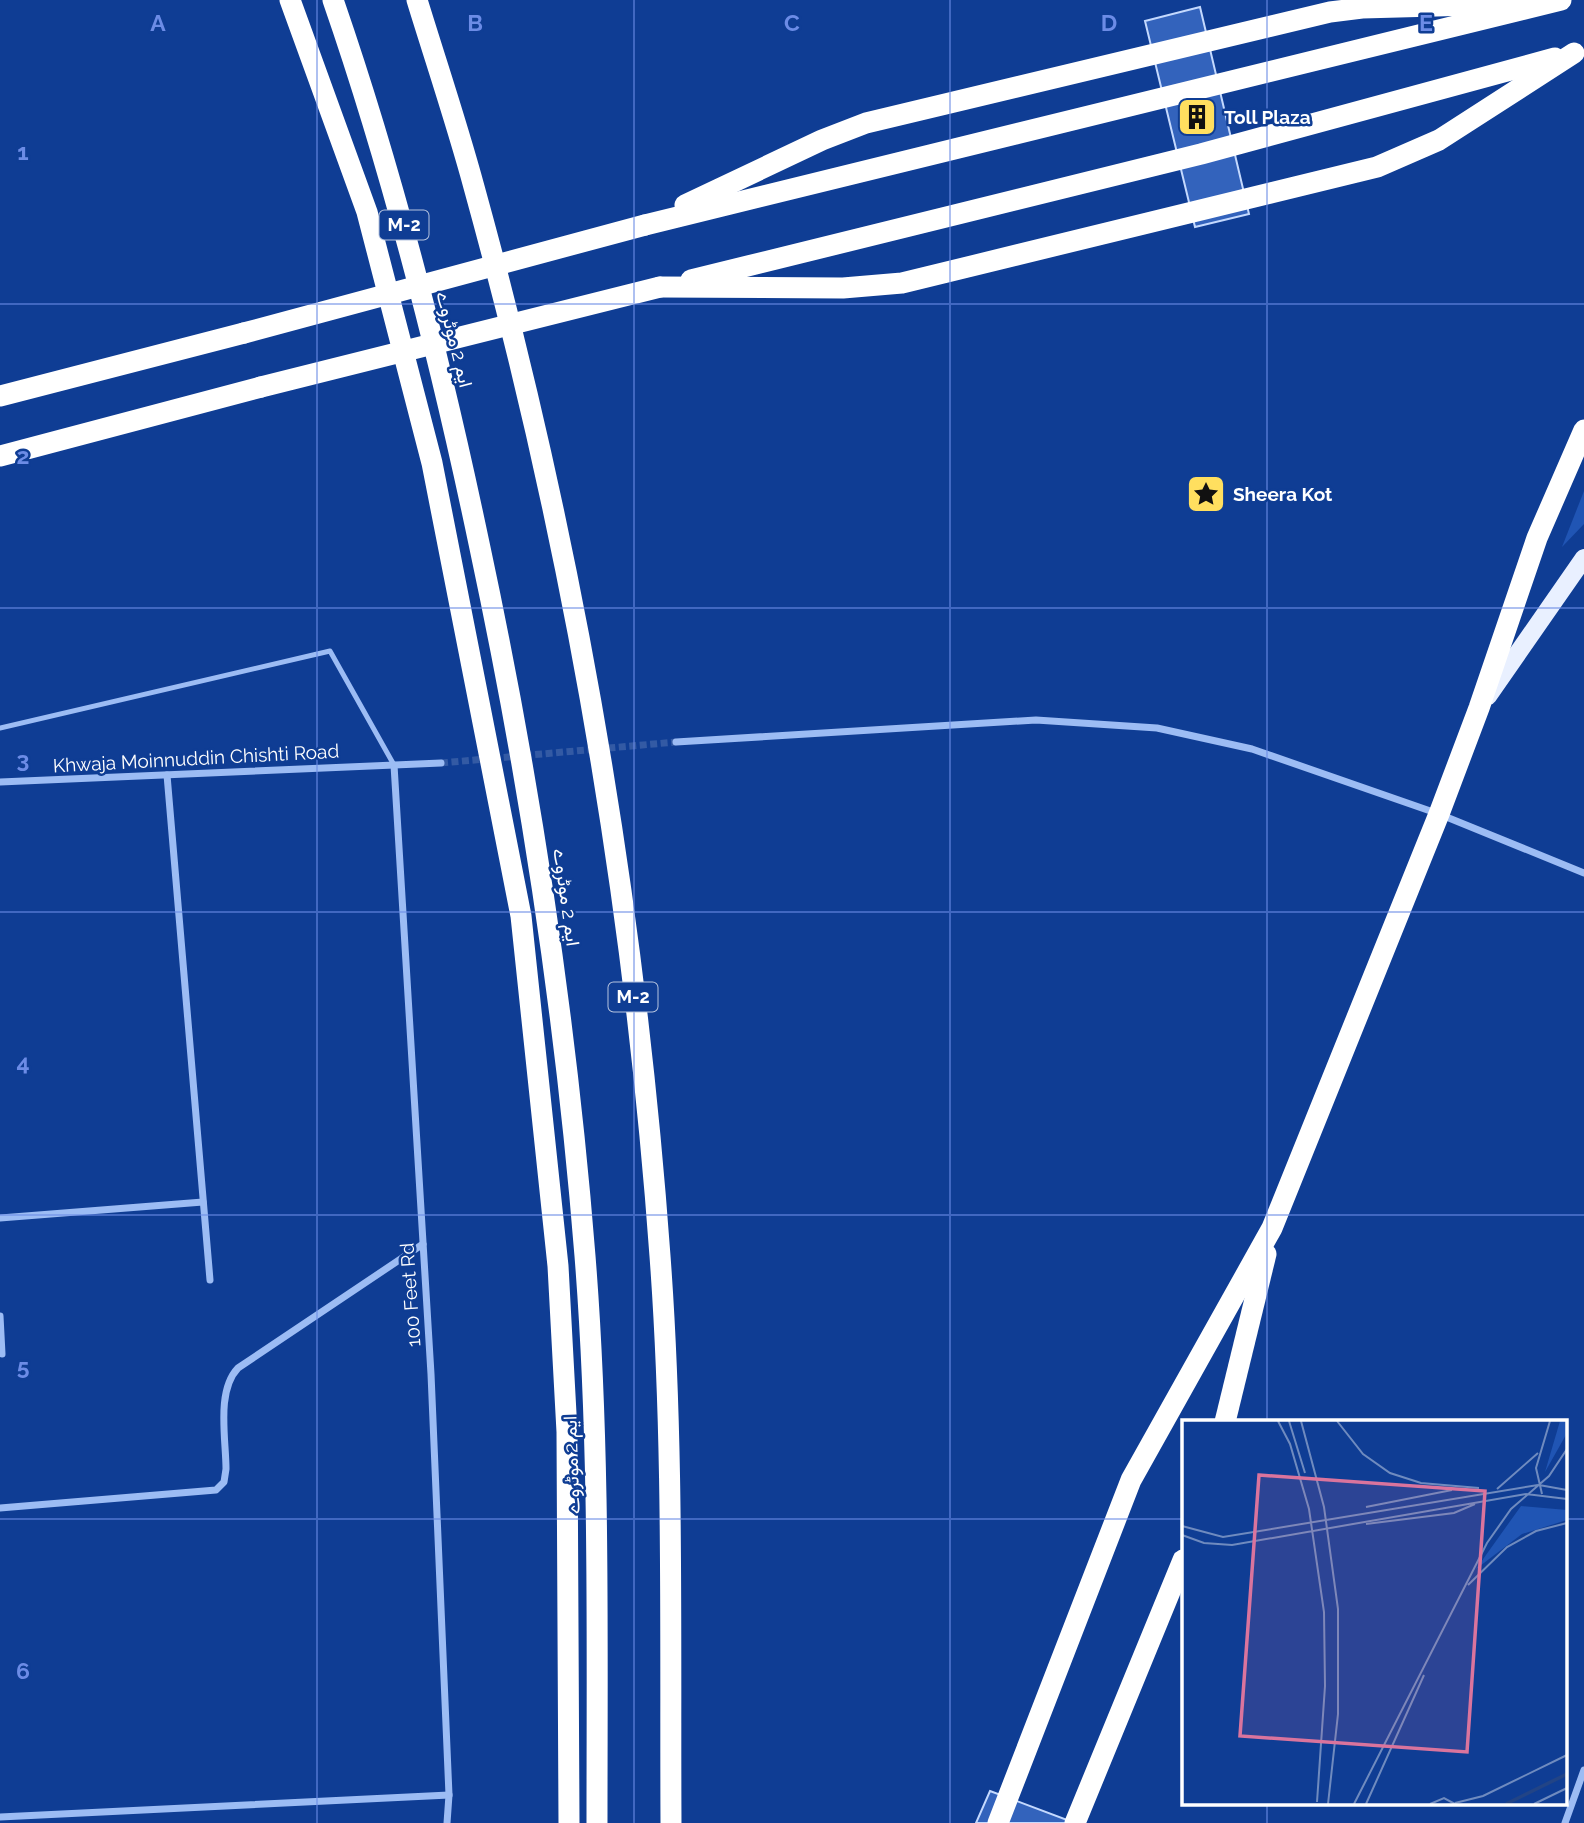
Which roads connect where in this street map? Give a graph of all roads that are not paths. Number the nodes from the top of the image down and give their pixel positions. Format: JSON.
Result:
{"nodes":[{"id":1,"x":290,"y":0,"type":"edge"},
{"id":2,"x":333,"y":0,"type":"edge"},
{"id":3,"x":417,"y":0,"type":"edge"},
{"id":4,"x":1556,"y":1,"type":"edge"},
{"id":5,"x":1579,"y":51,"type":"edge"},
{"id":6,"x":645,"y":225,"type":"junction"},
{"id":7,"x":660,"y":287,"type":"junction"},
{"id":8,"x":0,"y":396,"type":"edge"},
{"id":9,"x":1584,"y":430,"type":"edge"},
{"id":10,"x":0,"y":456,"type":"edge"},
{"id":11,"x":1584,"y":558,"type":"edge"},
{"id":12,"x":1479,"y":708,"type":"junction"},
{"id":13,"x":0,"y":728,"type":"edge"},
{"id":14,"x":676,"y":742,"type":"tunnel mouth"},
{"id":15,"x":441,"y":763,"type":"tunnel mouth"},
{"id":16,"x":394,"y":765,"type":"junction"},
{"id":17,"x":167,"y":775,"type":"junction"},
{"id":18,"x":0,"y":782,"type":"edge"},
{"id":19,"x":1439,"y":814,"type":"junction"},
{"id":20,"x":1584,"y":873,"type":"edge"},
{"id":21,"x":204,"y":1202,"type":"junction"},
{"id":22,"x":0,"y":1218,"type":"edge"},
{"id":23,"x":1272,"y":1228,"type":"junction"},
{"id":24,"x":423,"y":1244,"type":"junction"},
{"id":25,"x":210,"y":1280,"type":"dead end"},
{"id":26,"x":0,"y":1316,"type":"edge"},
{"id":27,"x":2,"y":1354,"type":"dead end"},
{"id":28,"x":1225,"y":1420,"type":"edge"},
{"id":29,"x":0,"y":1508,"type":"edge"},
{"id":30,"x":1182,"y":1562,"type":"edge"},
{"id":31,"x":1584,"y":1770,"type":"edge"},
{"id":32,"x":449,"y":1795,"type":"junction"},
{"id":33,"x":0,"y":1817,"type":"edge"},
{"id":34,"x":447,"y":1823,"type":"edge"},
{"id":35,"x":569,"y":1823,"type":"edge"},
{"id":36,"x":597,"y":1823,"type":"edge"},
{"id":37,"x":671,"y":1823,"type":"edge"},
{"id":38,"x":998,"y":1823,"type":"edge"},
{"id":39,"x":1075,"y":1823,"type":"edge"},
{"id":40,"x":1565,"y":1823,"type":"edge"}],
"edges":[{"from":1,"to":35,"type":"highway"},
{"from":2,"to":36,"type":"highway","name":"ایم 2 موٹروے","number":"M-2"},
{"from":3,"to":37,"type":"highway","number":"M-2"},
{"from":4,"to":6,"type":"highway"},
{"from":4,"to":6,"type":"highway"},
{"from":5,"to":7,"type":"highway"},
{"from":5,"to":7,"type":"highway"},
{"from":6,"to":8,"type":"highway","bridge":true},
{"from":7,"to":10,"type":"highway","bridge":true},
{"from":9,"to":12,"type":"highway"},
{"from":11,"to":12,"type":"main road"},
{"from":12,"to":19,"type":"highway"},
{"from":13,"to":16,"type":"lane"},
{"from":14,"to":19,"type":"street"},
{"from":15,"to":16,"type":"street","name":"Khwaja Moinnuddin Chishti Road"},
{"from":16,"to":17,"type":"street","name":"Khwaja Moinnuddin Chishti Road"},
{"from":16,"to":24,"type":"street","name":"100 Feet Rd"},
{"from":17,"to":18,"type":"street","name":"Khwaja Moinnuddin Chishti Road"},
{"from":17,"to":21,"type":"street"},
{"from":19,"to":20,"type":"street"},
{"from":19,"to":23,"type":"highway"},
{"from":21,"to":22,"type":"street"},
{"from":21,"to":25,"type":"street"},
{"from":23,"to":28,"type":"highway"},
{"from":23,"to":38,"type":"highway"},
{"from":24,"to":29,"type":"street"},
{"from":24,"to":32,"type":"street","name":"100 Feet Rd"},
{"from":26,"to":27,"type":"street"},
{"from":30,"to":39,"type":"highway"},
{"from":31,"to":40,"type":"street"},
{"from":32,"to":33,"type":"street"},
{"from":32,"to":34,"type":"street","name":"100 Feet Rd"}]}
